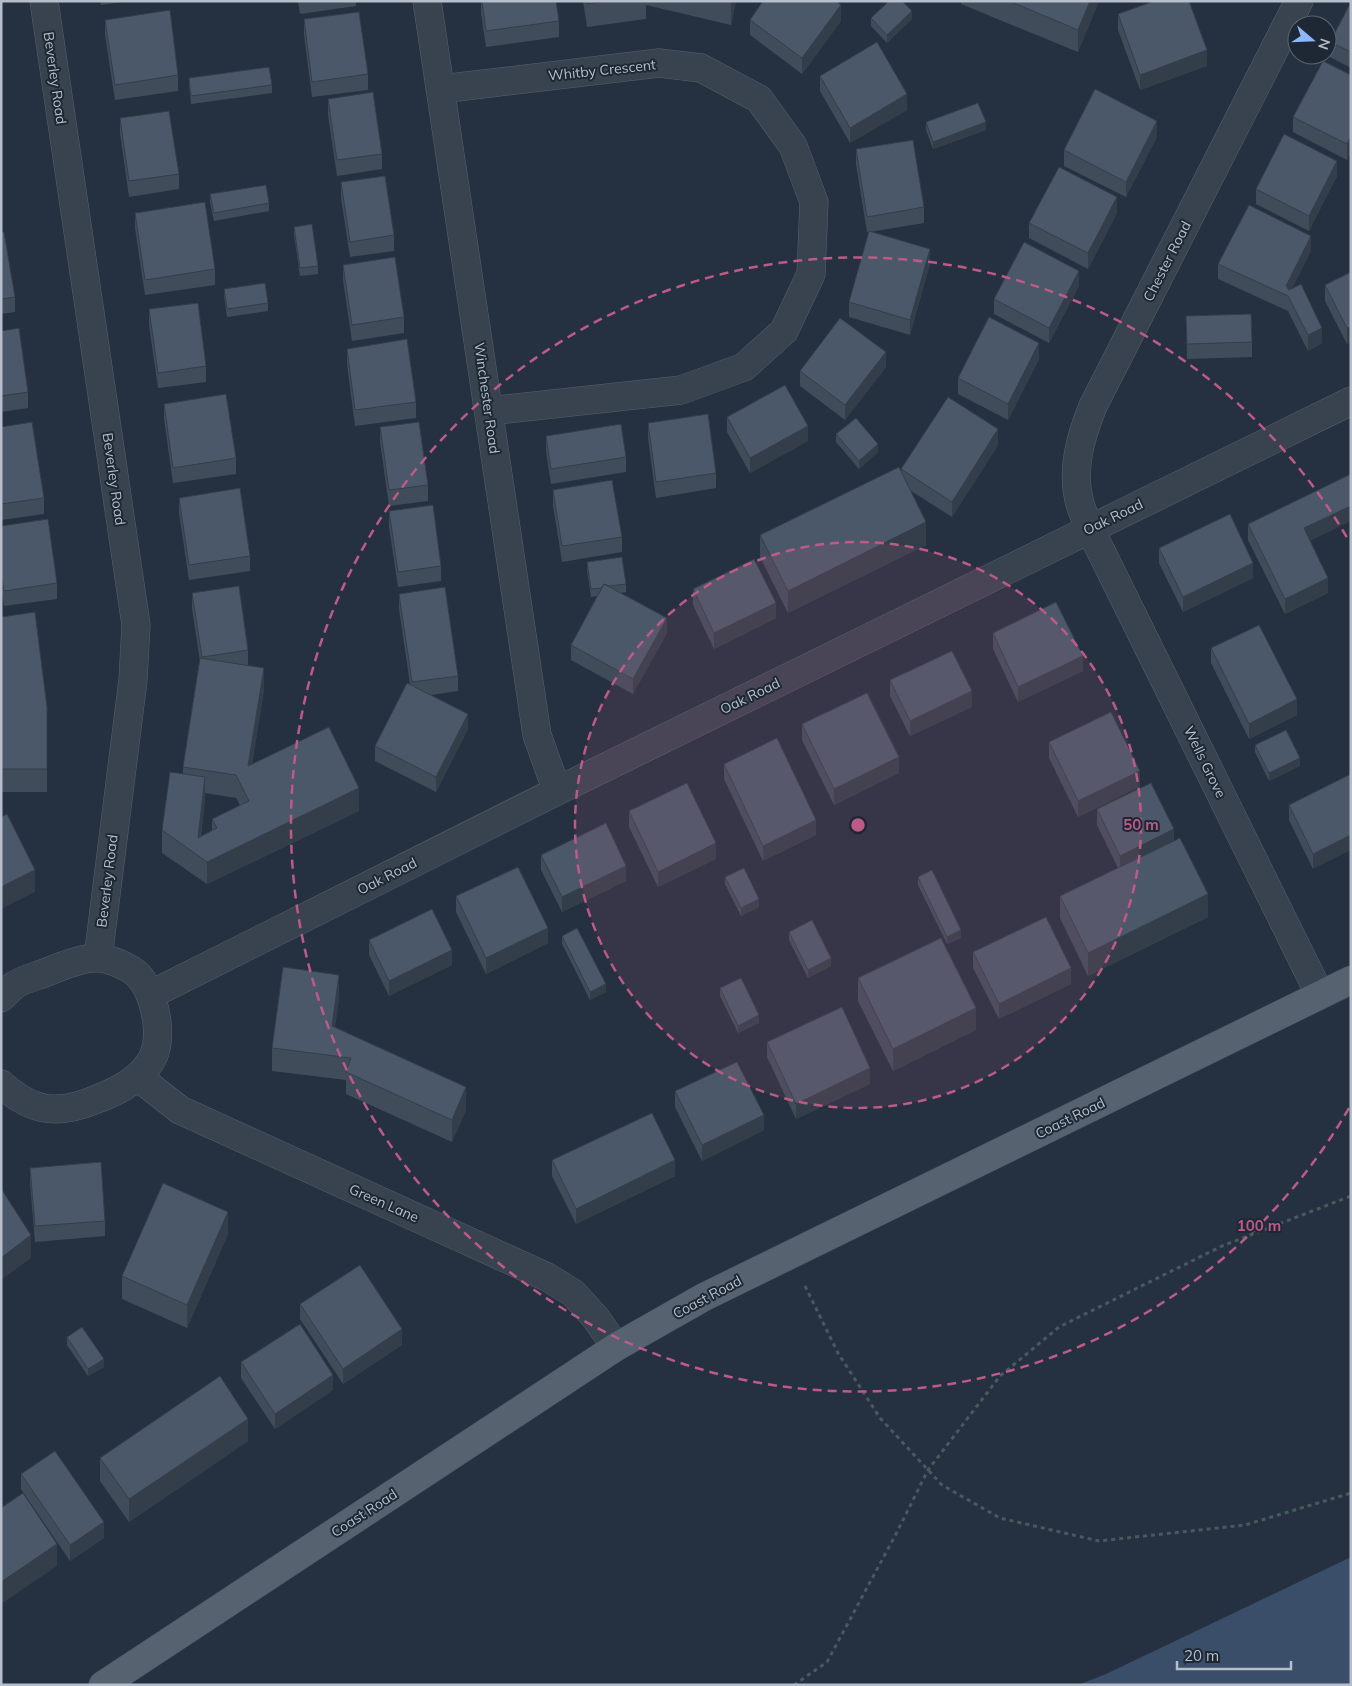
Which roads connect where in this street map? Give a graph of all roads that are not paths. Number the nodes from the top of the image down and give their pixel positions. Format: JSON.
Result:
{"nodes":[{"id":1,"x":44,"y":1,"type":"edge"},
{"id":2,"x":427,"y":1,"type":"edge"},
{"id":3,"x":1299,"y":1,"type":"edge"},
{"id":4,"x":441,"y":89,"type":"junction"},
{"id":5,"x":1351,"y":401,"type":"edge"},
{"id":6,"x":489,"y":411,"type":"junction"},
{"id":7,"x":1090,"y":528,"type":"junction"},
{"id":8,"x":557,"y":791,"type":"junction"},
{"id":9,"x":98,"y":958,"type":"junction"},
{"id":10,"x":1351,"y":980,"type":"edge"},
{"id":11,"x":150,"y":995,"type":"junction"},
{"id":12,"x":1320,"y":995,"type":"junction"},
{"id":13,"x":1,"y":998,"type":"edge"},
{"id":14,"x":138,"y":1077,"type":"junction"},
{"id":15,"x":6,"y":1099,"type":"edge"},
{"id":16,"x":616,"y":1347,"type":"junction"},
{"id":17,"x":103,"y":1685,"type":"edge"}],
"edges":[{"from":1,"to":9,"type":"street","name":"Beverley Road"},
{"from":2,"to":4,"type":"street","name":"Winchester Road"},
{"from":3,"to":7,"type":"street","name":"Chester Road"},
{"from":4,"to":6,"type":"street","name":"Winchester Road"},
{"from":4,"to":6,"type":"street","name":"Whitby Crescent"},
{"from":5,"to":7,"type":"street","name":"Oak Road"},
{"from":6,"to":8,"type":"street","name":"Winchester Road"},
{"from":7,"to":8,"type":"street","name":"Oak Road"},
{"from":7,"to":12,"type":"street","name":"Wells Grove"},
{"from":8,"to":11,"type":"street","name":"Oak Road"},
{"from":9,"to":11,"type":"street"},
{"from":9,"to":13,"type":"street"},
{"from":10,"to":12,"type":"main road","name":"Coast Road"},
{"from":11,"to":14,"type":"street"},
{"from":12,"to":16,"type":"main road","name":"Coast Road"},
{"from":14,"to":15,"type":"street"},
{"from":14,"to":16,"type":"street","name":"Green Lane"},
{"from":16,"to":17,"type":"main road","name":"Coast Road"}]}
